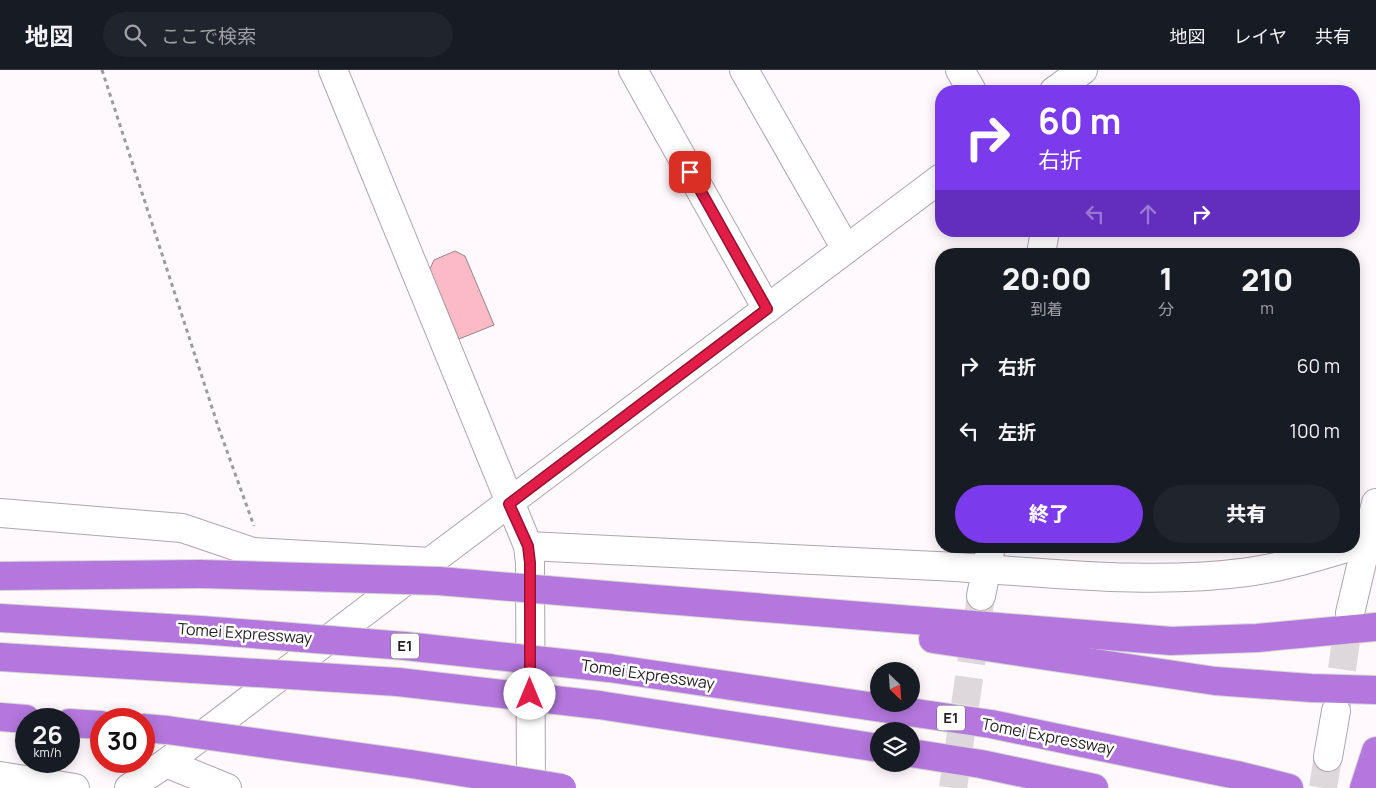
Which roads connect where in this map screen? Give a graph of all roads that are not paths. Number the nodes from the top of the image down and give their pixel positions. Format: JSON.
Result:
{"nodes":[{"id":1,"x":334,"y":70,"type":"edge"},
{"id":2,"x":633,"y":70,"type":"edge"},
{"id":3,"x":744,"y":70,"type":"edge"},
{"id":4,"x":960,"y":70,"type":"edge"},
{"id":5,"x":969,"y":85,"type":"edge"},
{"id":6,"x":935,"y":182,"type":"edge"},
{"id":7,"x":846,"y":249,"type":"junction"},
{"id":8,"x":767,"y":309,"type":"junction"},
{"id":9,"x":1376,"y":503,"type":"edge"},
{"id":10,"x":509,"y":504,"type":"junction"},
{"id":11,"x":0,"y":513,"type":"edge"},
{"id":12,"x":1362,"y":543,"type":"edge"},
{"id":13,"x":528,"y":546,"type":"junction"},
{"id":14,"x":1328,"y":553,"type":"edge"},
{"id":15,"x":989,"y":558,"type":"edge"},
{"id":16,"x":430,"y":562,"type":"junction"},
{"id":17,"x":0,"y":576,"type":"edge"},
{"id":18,"x":981,"y":596,"type":"tunnel mouth"},
{"id":19,"x":687,"y":602,"type":"junction"},
{"id":20,"x":1350,"y":612,"type":"tunnel mouth"},
{"id":21,"x":0,"y":618,"type":"edge"},
{"id":22,"x":1376,"y":627,"type":"edge"},
{"id":23,"x":0,"y":657,"type":"edge"},
{"id":24,"x":1376,"y":690,"type":"edge"},
{"id":25,"x":1336,"y":711,"type":"tunnel mouth"},
{"id":26,"x":0,"y":717,"type":"edge"},
{"id":27,"x":15,"y":718,"type":"edge"},
{"id":28,"x":155,"y":729,"type":"edge"},
{"id":29,"x":870,"y":747,"type":"edge"},
{"id":30,"x":1376,"y":751,"type":"edge"},
{"id":31,"x":920,"y":754,"type":"edge"},
{"id":32,"x":1328,"y":757,"type":"tunnel mouth"},
{"id":33,"x":166,"y":763,"type":"junction"},
{"id":34,"x":411,"y":764,"type":"junction"},
{"id":35,"x":0,"y":776,"type":"edge"},
{"id":36,"x":75,"y":788,"type":"edge"},
{"id":37,"x":129,"y":788,"type":"edge"},
{"id":38,"x":227,"y":788,"type":"edge"},
{"id":39,"x":504,"y":788,"type":"edge"},
{"id":40,"x":531,"y":788,"type":"edge"},
{"id":41,"x":562,"y":788,"type":"edge"},
{"id":42,"x":1094,"y":788,"type":"edge"},
{"id":43,"x":1289,"y":788,"type":"edge"},
{"id":44,"x":1364,"y":788,"type":"edge"}],
"edges":[{"from":1,"to":10,"type":"street"},
{"from":2,"to":8,"type":"street"},
{"from":3,"to":7,"type":"street"},
{"from":4,"to":5,"type":"street"},
{"from":6,"to":7,"type":"street"},
{"from":7,"to":8,"type":"street"},
{"from":8,"to":10,"type":"street"},
{"from":9,"to":12,"type":"street"},
{"from":10,"to":13,"type":"street"},
{"from":10,"to":16,"type":"street"},
{"from":11,"to":16,"type":"street"},
{"from":12,"to":20,"type":"street"},
{"from":13,"to":15,"type":"street"},
{"from":13,"to":40,"type":"street"},
{"from":14,"to":15,"type":"street"},
{"from":15,"to":18,"type":"street"},
{"from":16,"to":33,"type":"street"},
{"from":17,"to":19,"type":"highway","bridge":true},
{"from":19,"to":22,"type":"highway"},
{"from":19,"to":24,"type":"highway"},
{"from":21,"to":43,"type":"highway","name":"Tomei Expressway","number":"E1","bridge":true},
{"from":23,"to":29,"type":"highway","number":"E1","bridge":true},
{"from":25,"to":32,"type":"street"},
{"from":26,"to":27,"type":"highway"},
{"from":28,"to":34,"type":"highway","bridge":true},
{"from":30,"to":44,"type":"highway"},
{"from":31,"to":42,"type":"highway"},
{"from":33,"to":37,"type":"street"},
{"from":33,"to":38,"type":"street"},
{"from":34,"to":39,"type":"highway","bridge":true},
{"from":34,"to":41,"type":"highway","bridge":true},
{"from":35,"to":36,"type":"street"}]}
